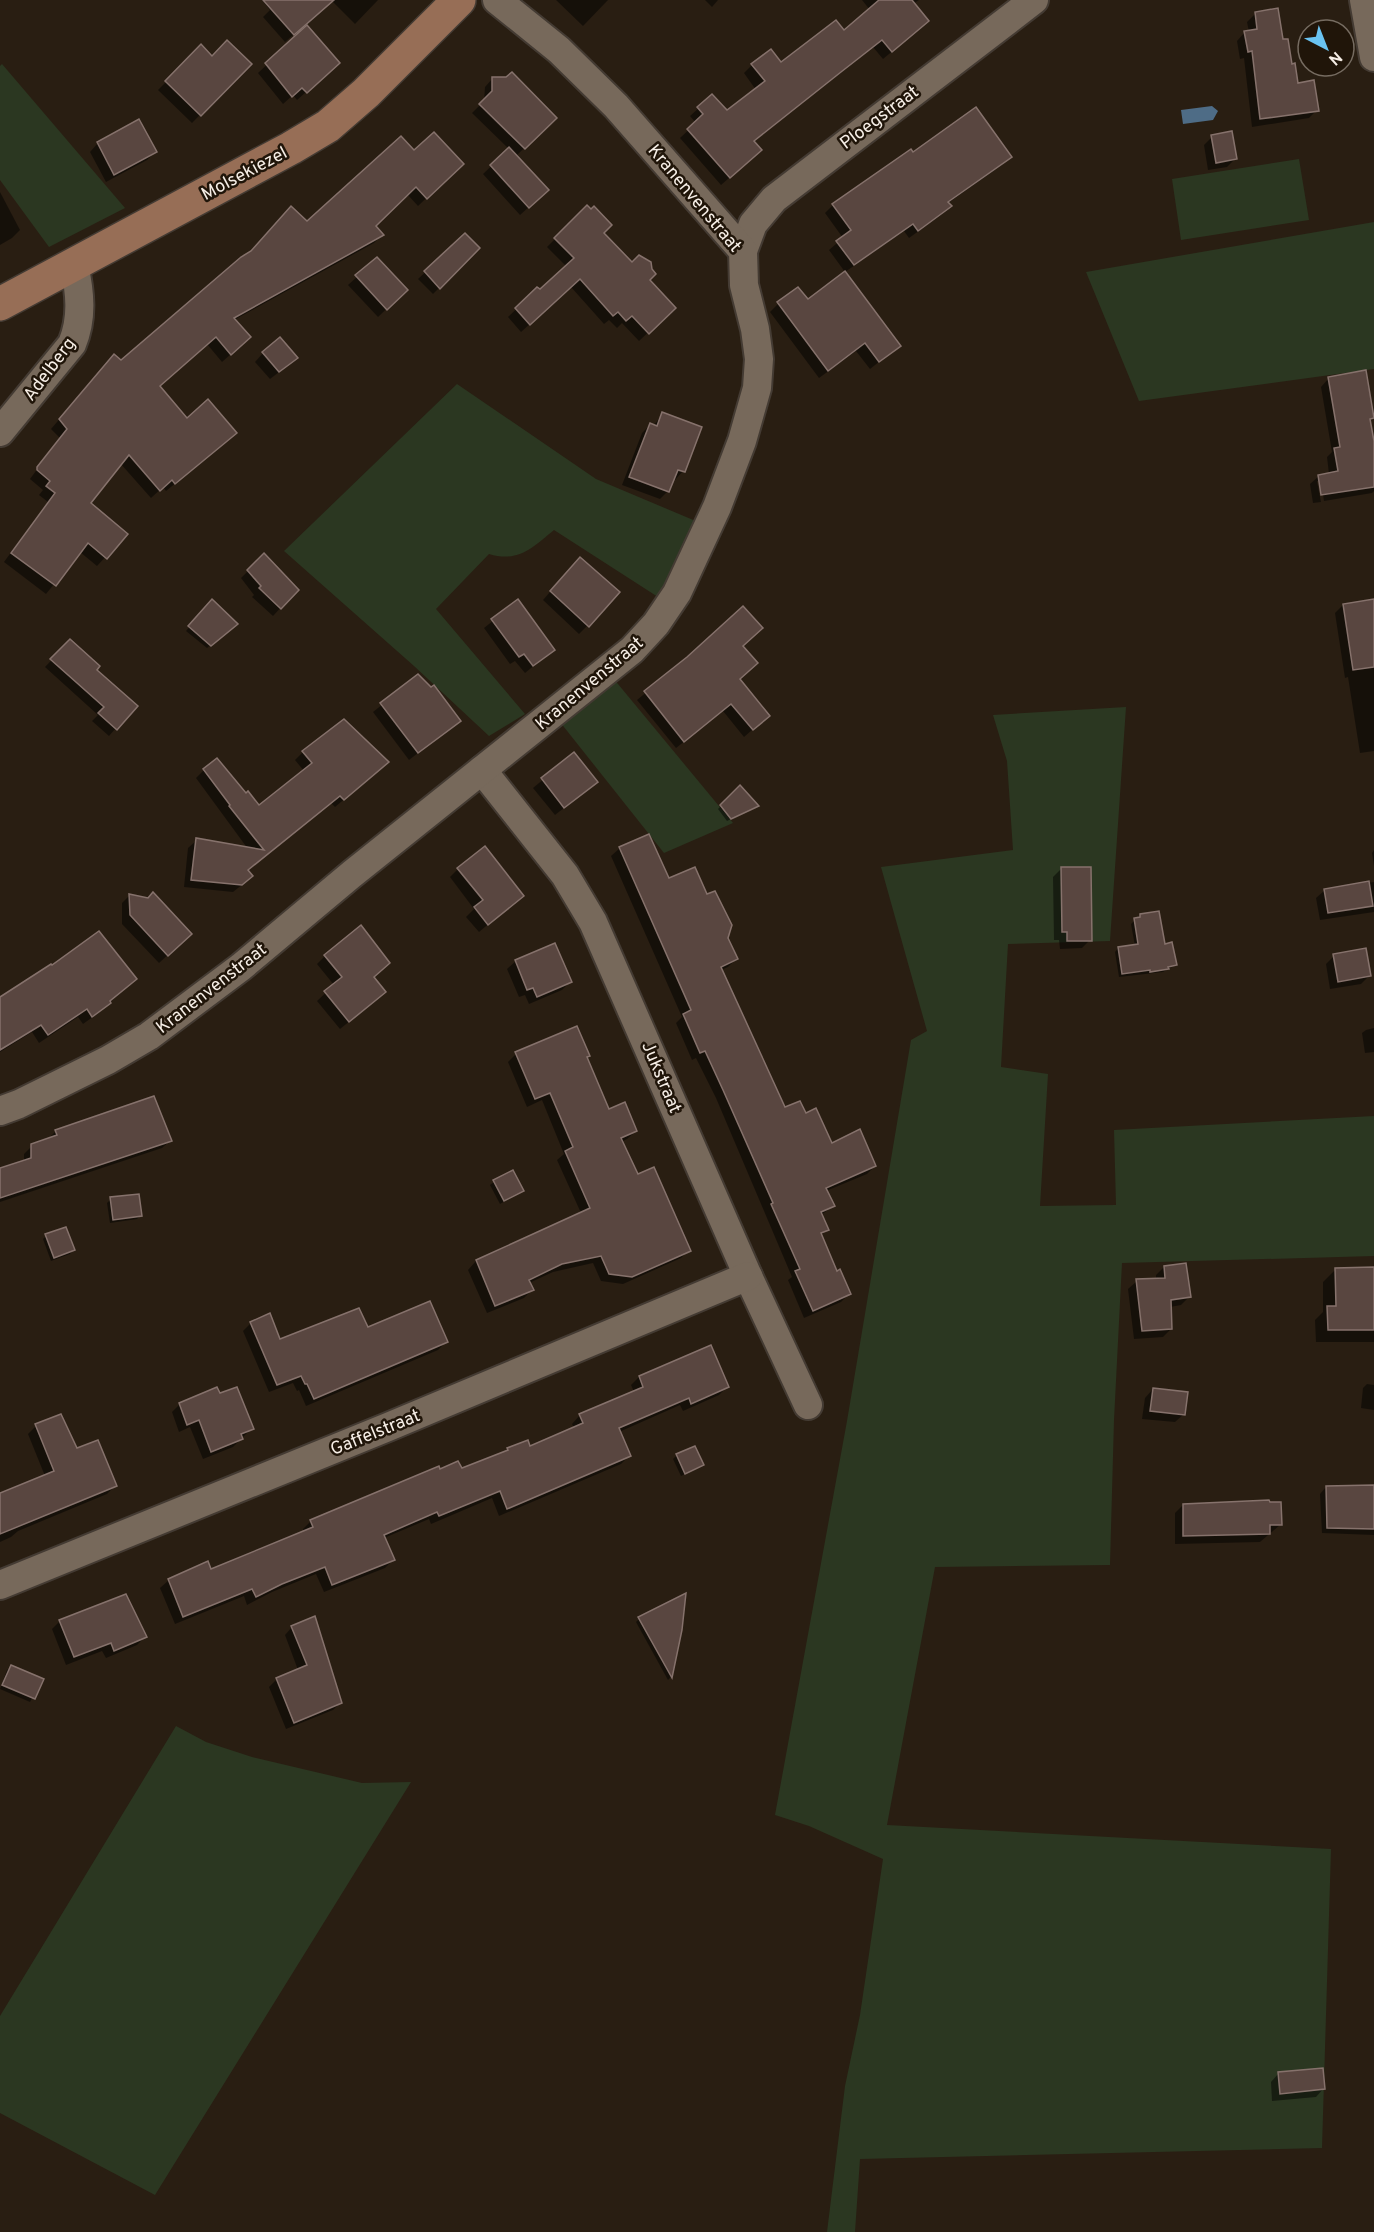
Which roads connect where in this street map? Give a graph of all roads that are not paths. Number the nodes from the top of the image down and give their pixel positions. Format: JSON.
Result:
{"nodes":[{"id":1,"x":459,"y":0,"type":"edge"},
{"id":2,"x":497,"y":0,"type":"edge"},
{"id":3,"x":1034,"y":0,"type":"edge"},
{"id":4,"x":1364,"y":0,"type":"edge"},
{"id":5,"x":1374,"y":57,"type":"edge"},
{"id":6,"x":743,"y":250,"type":"junction"},
{"id":7,"x":74,"y":264,"type":"junction"},
{"id":8,"x":0,"y":304,"type":"edge"},
{"id":9,"x":0,"y":432,"type":"edge"},
{"id":10,"x":482,"y":770,"type":"junction"},
{"id":11,"x":0,"y":1111,"type":"edge"},
{"id":12,"x":748,"y":1276,"type":"junction"},
{"id":13,"x":808,"y":1405,"type":"dead end"},
{"id":14,"x":0,"y":1586,"type":"edge"}],
"edges":[{"from":1,"to":7,"type":"main road","name":"Molsekiezel"},
{"from":2,"to":6,"type":"street","name":"Kranenvenstraat"},
{"from":3,"to":6,"type":"street","name":"Ploegstraat"},
{"from":4,"to":5,"type":"street"},
{"from":6,"to":10,"type":"street","name":"Kranenvenstraat"},
{"from":7,"to":8,"type":"main road","name":"Molsekiezel"},
{"from":7,"to":9,"type":"street","name":"Adelberg"},
{"from":10,"to":11,"type":"street","name":"Kranenvenstraat"},
{"from":10,"to":12,"type":"street","name":"Jukstraat"},
{"from":12,"to":13,"type":"street","name":"Jukstraat"},
{"from":12,"to":14,"type":"street","name":"Gaffelstraat"}]}
